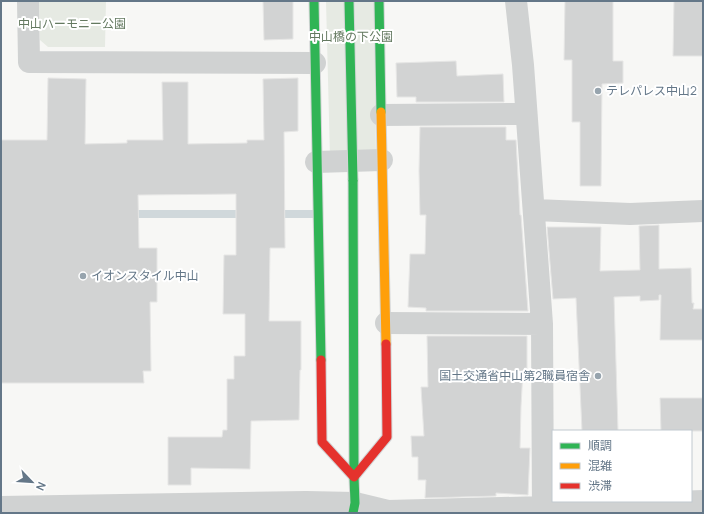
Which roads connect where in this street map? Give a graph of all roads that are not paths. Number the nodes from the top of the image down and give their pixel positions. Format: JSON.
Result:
{"nodes":[{"id":1,"x":28,"y":1,"type":"edge"},
{"id":2,"x":314,"y":1,"type":"edge"},
{"id":3,"x":350,"y":1,"type":"edge"},
{"id":4,"x":379,"y":1,"type":"edge"},
{"id":5,"x":516,"y":1,"type":"edge"},
{"id":6,"x":315,"y":62,"type":"junction"},
{"id":7,"x":526,"y":114,"type":"junction"},
{"id":8,"x":381,"y":115,"type":"junction"},
{"id":9,"x":382,"y":160,"type":"junction"},
{"id":10,"x":316,"y":162,"type":"junction"},
{"id":11,"x":535,"y":210,"type":"junction"},
{"id":12,"x":703,"y":211,"type":"edge"},
{"id":13,"x":386,"y":323,"type":"junction"},
{"id":14,"x":542,"y":324,"type":"junction"},
{"id":15,"x":354,"y":477,"type":"junction"},
{"id":16,"x":703,"y":501,"type":"edge"},
{"id":17,"x":685,"y":502,"type":"edge"},
{"id":18,"x":692,"y":502,"type":"edge"},
{"id":19,"x":1,"y":507,"type":"edge"},
{"id":20,"x":354,"y":508,"type":"edge"},
{"id":21,"x":56,"y":510,"type":"edge"},
{"id":22,"x":543,"y":510,"type":"edge"}],
"edges":[{"from":1,"to":6,"type":"street"},
{"from":2,"to":6,"type":"street"},
{"from":3,"to":15,"type":"street","bridge":true},
{"from":4,"to":8,"type":"street"},
{"from":5,"to":7,"type":"street"},
{"from":6,"to":10,"type":"street"},
{"from":7,"to":8,"type":"street"},
{"from":7,"to":11,"type":"street"},
{"from":8,"to":9,"type":"street"},
{"from":9,"to":10,"type":"street"},
{"from":9,"to":13,"type":"street"},
{"from":10,"to":15,"type":"street"},
{"from":11,"to":12,"type":"street"},
{"from":11,"to":14,"type":"street"},
{"from":13,"to":14,"type":"street"},
{"from":13,"to":15,"type":"street"},
{"from":14,"to":22,"type":"street"},
{"from":15,"to":20,"type":"street"},
{"from":16,"to":18,"type":"street"},
{"from":17,"to":22,"type":"street"},
{"from":19,"to":21,"type":"street"},
{"from":20,"to":21,"type":"street"},
{"from":20,"to":22,"type":"street"}]}
